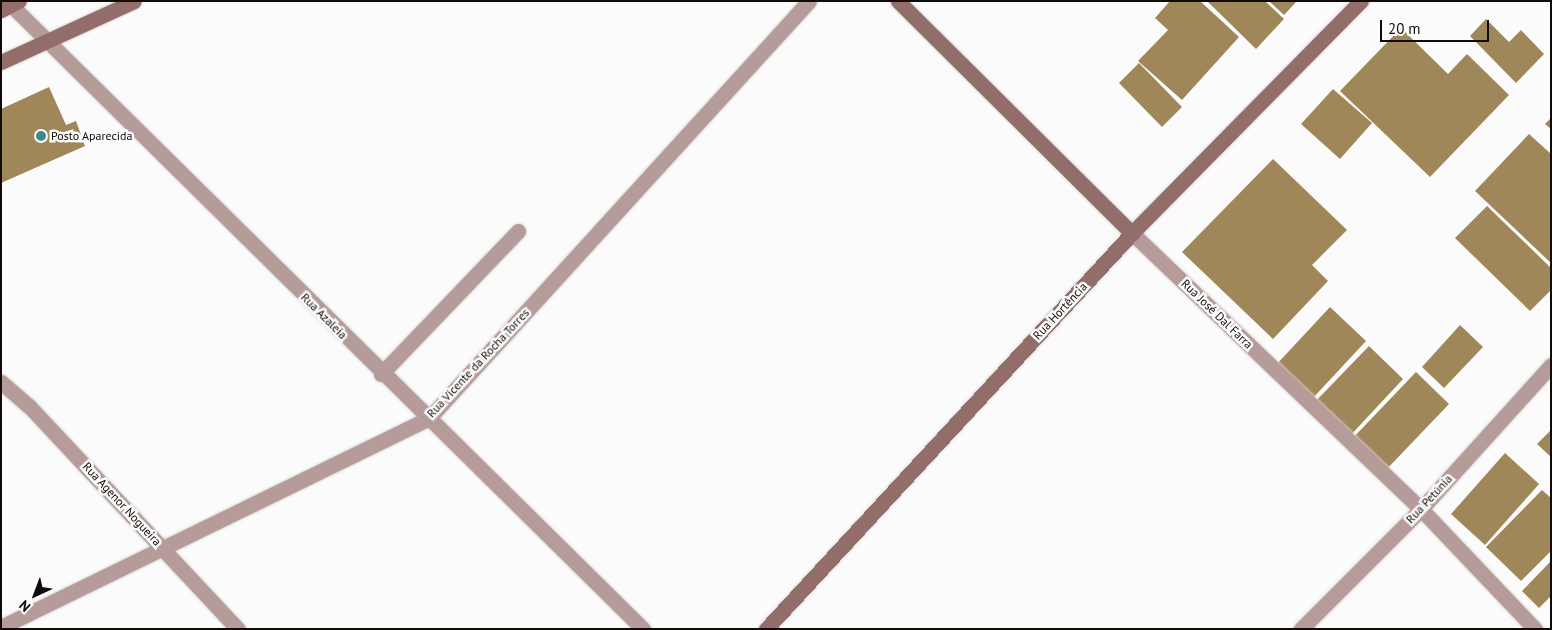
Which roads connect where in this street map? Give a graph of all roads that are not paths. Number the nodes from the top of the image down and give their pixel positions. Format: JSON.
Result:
{"nodes":[{"id":1,"x":134,"y":1,"type":"edge"},
{"id":2,"x":809,"y":1,"type":"edge"},
{"id":3,"x":898,"y":1,"type":"edge"},
{"id":4,"x":1361,"y":1,"type":"edge"},
{"id":5,"x":10,"y":4,"type":"edge"},
{"id":6,"x":47,"y":40,"type":"junction"},
{"id":7,"x":1,"y":62,"type":"edge"},
{"id":8,"x":518,"y":231,"type":"dead end"},
{"id":9,"x":1132,"y":233,"type":"junction"},
{"id":10,"x":1551,"y":364,"type":"edge"},
{"id":11,"x":381,"y":374,"type":"junction"},
{"id":12,"x":1,"y":382,"type":"edge"},
{"id":13,"x":429,"y":418,"type":"junction"},
{"id":14,"x":1421,"y":509,"type":"junction"},
{"id":15,"x":163,"y":547,"type":"junction"},
{"id":16,"x":1,"y":627,"type":"edge"},
{"id":17,"x":238,"y":629,"type":"edge"},
{"id":18,"x":643,"y":629,"type":"edge"},
{"id":19,"x":766,"y":629,"type":"edge"},
{"id":20,"x":1301,"y":629,"type":"edge"},
{"id":21,"x":1535,"y":629,"type":"edge"}],
"edges":[{"from":1,"to":6,"type":"street"},
{"from":2,"to":13,"type":"street","name":"Rua Vicente da Rocha Torres"},
{"from":3,"to":9,"type":"street","name":"Rua José Dal Farra"},
{"from":4,"to":9,"type":"street","name":"Rua Hortência"},
{"from":5,"to":6,"type":"street","name":"Rua Azaleia"},
{"from":6,"to":7,"type":"street"},
{"from":6,"to":11,"type":"street","name":"Rua Azaleia"},
{"from":8,"to":11,"type":"street"},
{"from":9,"to":14,"type":"street","name":"Rua José Dal Farra"},
{"from":9,"to":19,"type":"street","name":"Rua Hortência"},
{"from":10,"to":14,"type":"street","name":"Rua Petúnia"},
{"from":11,"to":13,"type":"street","name":"Rua Azaleia"},
{"from":12,"to":15,"type":"street","name":"Rua Agenor Nogueira"},
{"from":13,"to":15,"type":"street","name":"Rua Vicente da Rocha Torres"},
{"from":13,"to":18,"type":"street","name":"Rua Azaleia"},
{"from":14,"to":20,"type":"street","name":"Rua Petúnia"},
{"from":14,"to":21,"type":"street","name":"Rua José Dal Farra"},
{"from":15,"to":16,"type":"street","name":"Rua Vicente da Rocha Torres"},
{"from":15,"to":17,"type":"street","name":"Rua Agenor Nogueira"}]}
